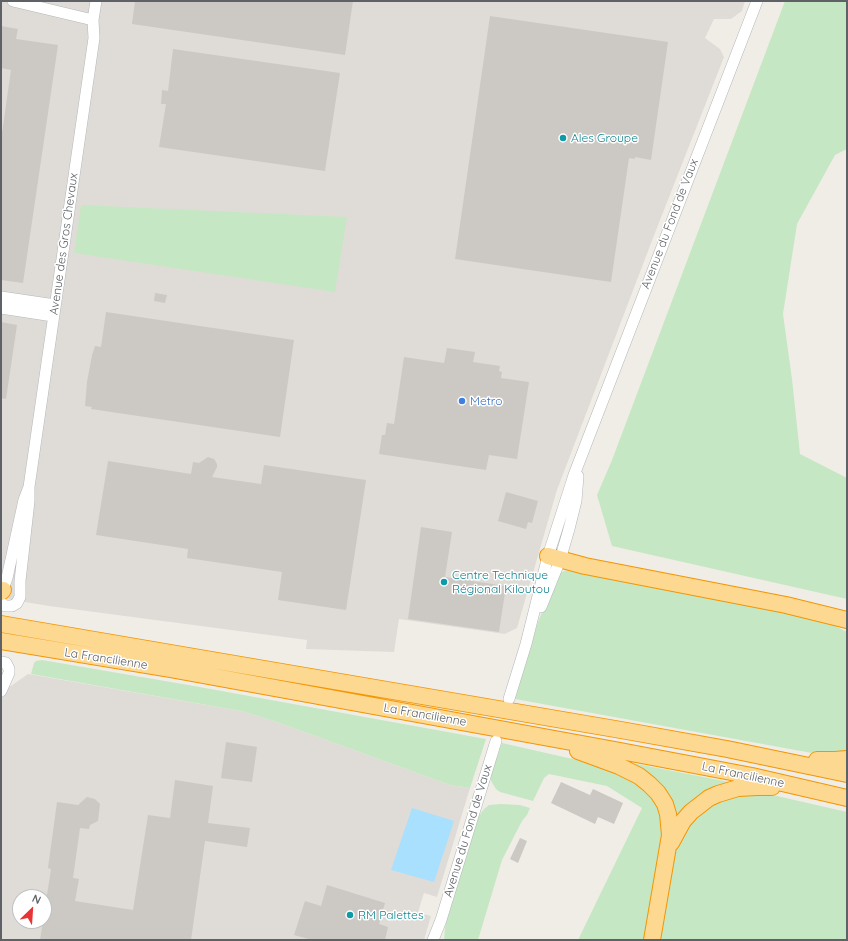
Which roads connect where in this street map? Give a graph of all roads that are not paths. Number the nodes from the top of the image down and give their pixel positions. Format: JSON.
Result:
{"nodes":[{"id":1,"x":13,"y":1,"type":"edge"},
{"id":2,"x":757,"y":1,"type":"edge"},
{"id":3,"x":93,"y":2,"type":"edge"},
{"id":4,"x":93,"y":20,"type":"junction"},
{"id":5,"x":1,"y":297,"type":"edge"},
{"id":6,"x":55,"y":305,"type":"junction"},
{"id":7,"x":1,"y":308,"type":"edge"},
{"id":8,"x":53,"y":316,"type":"junction"},
{"id":9,"x":29,"y":487,"type":"junction"},
{"id":10,"x":554,"y":558,"type":"junction"},
{"id":11,"x":1,"y":595,"type":"edge"},
{"id":12,"x":843,"y":620,"type":"edge"},
{"id":13,"x":1,"y":624,"type":"edge"},
{"id":14,"x":1,"y":641,"type":"edge"},
{"id":15,"x":1,"y":662,"type":"edge"},
{"id":16,"x":1,"y":691,"type":"edge"},
{"id":17,"x":509,"y":699,"type":"dead end"},
{"id":18,"x":531,"y":735,"type":"junction"},
{"id":19,"x":496,"y":741,"type":"dead end"},
{"id":20,"x":727,"y":749,"type":"junction"},
{"id":21,"x":847,"y":759,"type":"edge"},
{"id":22,"x":847,"y":774,"type":"edge"},
{"id":23,"x":805,"y":789,"type":"junction"},
{"id":24,"x":847,"y":798,"type":"edge"},
{"id":25,"x":668,"y":850,"type":"junction"},
{"id":26,"x":440,"y":920,"type":"junction"},
{"id":27,"x":433,"y":940,"type":"edge"},
{"id":28,"x":440,"y":940,"type":"edge"},
{"id":29,"x":652,"y":940,"type":"edge"}],
"edges":[{"from":1,"to":4,"type":"street"},
{"from":2,"to":10,"type":"street","name":"Avenue du Fond de Vaux"},
{"from":3,"to":4,"type":"street","name":"Avenue des Gros Chevaux"},
{"from":4,"to":6,"type":"street","name":"Avenue des Gros Chevaux"},
{"from":5,"to":6,"type":"street"},
{"from":6,"to":8,"type":"street","name":"Avenue des Gros Chevaux"},
{"from":7,"to":8,"type":"street"},
{"from":8,"to":9,"type":"street","name":"Avenue des Gros Chevaux"},
{"from":9,"to":11,"type":"street"},
{"from":9,"to":11,"type":"street"},
{"from":10,"to":12,"type":"highway"},
{"from":10,"to":17,"type":"street","name":"Avenue du Fond de Vaux"},
{"from":13,"to":20,"type":"highway","name":"La Francilienne"},
{"from":14,"to":18,"type":"highway","name":"La Francilienne"},
{"from":15,"to":16,"type":"street"},
{"from":18,"to":23,"type":"highway","name":"La Francilienne"},
{"from":18,"to":25,"type":"highway"},
{"from":19,"to":26,"type":"street","name":"Avenue du Fond de Vaux"},
{"from":20,"to":21,"type":"highway"},
{"from":20,"to":22,"type":"highway","name":"La Francilienne"},
{"from":23,"to":24,"type":"highway","name":"La Francilienne"},
{"from":23,"to":25,"type":"highway"},
{"from":25,"to":29,"type":"highway"},
{"from":26,"to":27,"type":"street","name":"Avenue du Fond de Vaux"},
{"from":26,"to":28,"type":"street","name":"Avenue du Fond de Vaux"}]}
